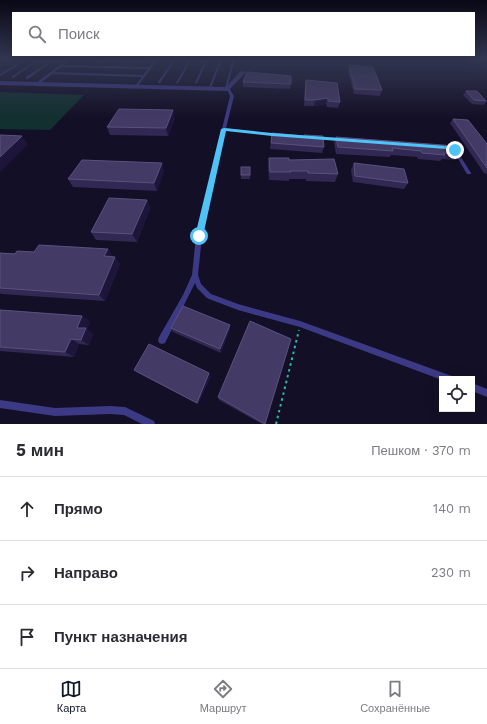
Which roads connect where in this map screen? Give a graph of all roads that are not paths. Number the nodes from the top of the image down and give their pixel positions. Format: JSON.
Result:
{"nodes":[{"id":1,"x":44,"y":79,"type":"edge"},
{"id":2,"x":142,"y":79,"type":"edge"},
{"id":3,"x":161,"y":79,"type":"edge"},
{"id":4,"x":180,"y":79,"type":"edge"},
{"id":5,"x":198,"y":79,"type":"edge"},
{"id":6,"x":213,"y":79,"type":"edge"},
{"id":7,"x":229,"y":79,"type":"edge"},
{"id":8,"x":236,"y":79,"type":"edge"},
{"id":9,"x":159,"y":82,"type":"dead end"},
{"id":10,"x":0,"y":83,"type":"edge"},
{"id":11,"x":178,"y":83,"type":"dead end"},
{"id":12,"x":196,"y":83,"type":"dead end"},
{"id":13,"x":37,"y":84,"type":"junction"},
{"id":14,"x":136,"y":86,"type":"junction"},
{"id":15,"x":210,"y":88,"type":"junction"},
{"id":16,"x":227,"y":88,"type":"junction"},
{"id":17,"x":224,"y":129,"type":"junction"},
{"id":18,"x":286,"y":135,"type":"edge"},
{"id":19,"x":314,"y":137,"type":"edge"},
{"id":20,"x":344,"y":139,"type":"edge"},
{"id":21,"x":453,"y":149,"type":"edge"},
{"id":22,"x":469,"y":173,"type":"dead end"},
{"id":23,"x":195,"y":275,"type":"junction"},
{"id":24,"x":162,"y":340,"type":"dead end"},
{"id":25,"x":442,"y":376,"type":"edge"},
{"id":26,"x":475,"y":388,"type":"edge"},
{"id":27,"x":487,"y":393,"type":"edge"},
{"id":28,"x":0,"y":404,"type":"edge"},
{"id":29,"x":151,"y":424,"type":"edge"}],
"edges":[{"from":1,"to":13,"type":"lane"},
{"from":2,"to":14,"type":"lane"},
{"from":3,"to":9,"type":"lane"},
{"from":4,"to":11,"type":"lane"},
{"from":5,"to":12,"type":"lane"},
{"from":6,"to":15,"type":"lane"},
{"from":7,"to":16,"type":"lane"},
{"from":8,"to":16,"type":"street"},
{"from":10,"to":13,"type":"street"},
{"from":13,"to":14,"type":"street"},
{"from":14,"to":15,"type":"street"},
{"from":15,"to":16,"type":"street"},
{"from":16,"to":17,"type":"lane"},
{"from":17,"to":18,"type":"lane"},
{"from":17,"to":23,"type":"lane"},
{"from":19,"to":20,"type":"lane"},
{"from":21,"to":22,"type":"lane"},
{"from":23,"to":24,"type":"lane"},
{"from":23,"to":25,"type":"lane"},
{"from":26,"to":27,"type":"lane"},
{"from":28,"to":29,"type":"lane"}]}
